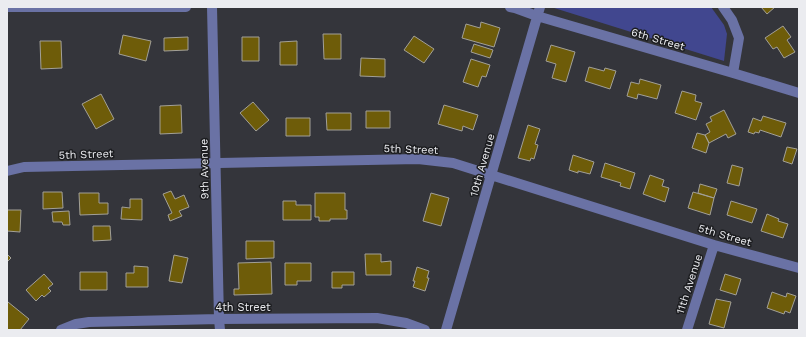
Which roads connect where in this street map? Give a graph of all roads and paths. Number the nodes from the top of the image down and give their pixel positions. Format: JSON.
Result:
{"nodes":[{"id":1,"x":7,"y":7,"type":"edge"},
{"id":2,"x":186,"y":7,"type":"edge"},
{"id":3,"x":212,"y":7,"type":"edge"},
{"id":4,"x":510,"y":7,"type":"edge"},
{"id":5,"x":722,"y":7,"type":"edge"},
{"id":6,"x":539,"y":12,"type":"edge"},
{"id":7,"x":733,"y":73,"type":"junction"},
{"id":8,"x":799,"y":93,"type":"edge"},
{"id":9,"x":216,"y":162,"type":"junction"},
{"id":10,"x":7,"y":171,"type":"edge"},
{"id":11,"x":492,"y":175,"type":"junction"},
{"id":12,"x":714,"y":245,"type":"junction"},
{"id":13,"x":799,"y":268,"type":"edge"},
{"id":14,"x":219,"y":319,"type":"junction"},
{"id":15,"x":61,"y":330,"type":"edge"},
{"id":16,"x":220,"y":330,"type":"edge"},
{"id":17,"x":425,"y":330,"type":"edge"},
{"id":18,"x":446,"y":330,"type":"edge"},
{"id":19,"x":687,"y":330,"type":"edge"}],
"edges":[{"from":1,"to":2,"type":"street"},
{"from":3,"to":9,"type":"street","name":"9th Avenue"},
{"from":4,"to":6,"type":"street","name":"6th Street"},
{"from":5,"to":7,"type":"street"},
{"from":6,"to":7,"type":"street","name":"6th Street"},
{"from":6,"to":11,"type":"street","name":"10th Avenue"},
{"from":7,"to":8,"type":"street","name":"6th Street"},
{"from":9,"to":10,"type":"street","name":"5th Street"},
{"from":9,"to":11,"type":"street","name":"5th Street"},
{"from":9,"to":14,"type":"street","name":"9th Avenue"},
{"from":11,"to":12,"type":"street","name":"5th Street"},
{"from":11,"to":18,"type":"street","name":"10th Avenue"},
{"from":12,"to":13,"type":"street","name":"5th Street"},
{"from":12,"to":19,"type":"street","name":"11th Avenue"},
{"from":14,"to":15,"type":"street","name":"4th Street"},
{"from":14,"to":16,"type":"street","name":"9th Avenue"},
{"from":14,"to":17,"type":"street","name":"4th Street"}]}
